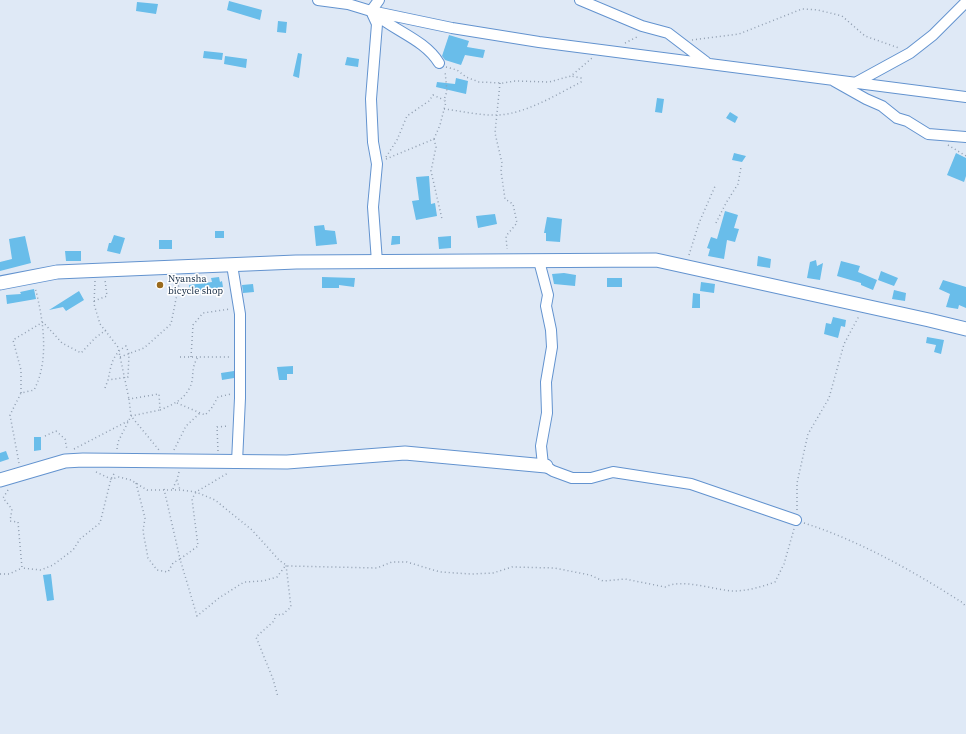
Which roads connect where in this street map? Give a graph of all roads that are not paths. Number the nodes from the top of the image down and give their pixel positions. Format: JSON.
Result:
{"nodes":[{"id":1,"x":318,"y":0,"type":"edge"},
{"id":2,"x":379,"y":0,"type":"edge"},
{"id":3,"x":580,"y":0,"type":"edge"},
{"id":4,"x":966,"y":2,"type":"edge"},
{"id":5,"x":372,"y":11,"type":"junction"},
{"id":6,"x":439,"y":64,"type":"road end"},
{"id":7,"x":708,"y":64,"type":"junction"},
{"id":8,"x":830,"y":79,"type":"junction"},
{"id":9,"x":857,"y":82,"type":"junction"},
{"id":10,"x":966,"y":97,"type":"edge"},
{"id":11,"x":966,"y":137,"type":"edge"},
{"id":12,"x":539,"y":261,"type":"junction"},
{"id":13,"x":377,"y":262,"type":"junction"},
{"id":14,"x":232,"y":265,"type":"junction"},
{"id":15,"x":0,"y":283,"type":"edge"},
{"id":16,"x":966,"y":329,"type":"edge"},
{"id":17,"x":237,"y":462,"type":"junction"},
{"id":18,"x":546,"y":466,"type":"junction"},
{"id":19,"x":0,"y":480,"type":"edge"},
{"id":20,"x":796,"y":520,"type":"road end"}],
"edges":[{"from":1,"to":5,"type":"street"},
{"from":2,"to":5,"type":"street"},
{"from":3,"to":7,"type":"street"},
{"from":4,"to":9,"type":"street"},
{"from":5,"to":6,"type":"street"},
{"from":5,"to":7,"type":"street"},
{"from":5,"to":13,"type":"street"},
{"from":7,"to":8,"type":"street"},
{"from":8,"to":9,"type":"street"},
{"from":8,"to":11,"type":"street"},
{"from":9,"to":10,"type":"street"},
{"from":12,"to":13,"type":"street"},
{"from":12,"to":16,"type":"street"},
{"from":12,"to":18,"type":"street"},
{"from":13,"to":14,"type":"street"},
{"from":14,"to":15,"type":"street"},
{"from":14,"to":17,"type":"street"},
{"from":17,"to":18,"type":"street"},
{"from":17,"to":19,"type":"street"},
{"from":18,"to":20,"type":"street"}]}
